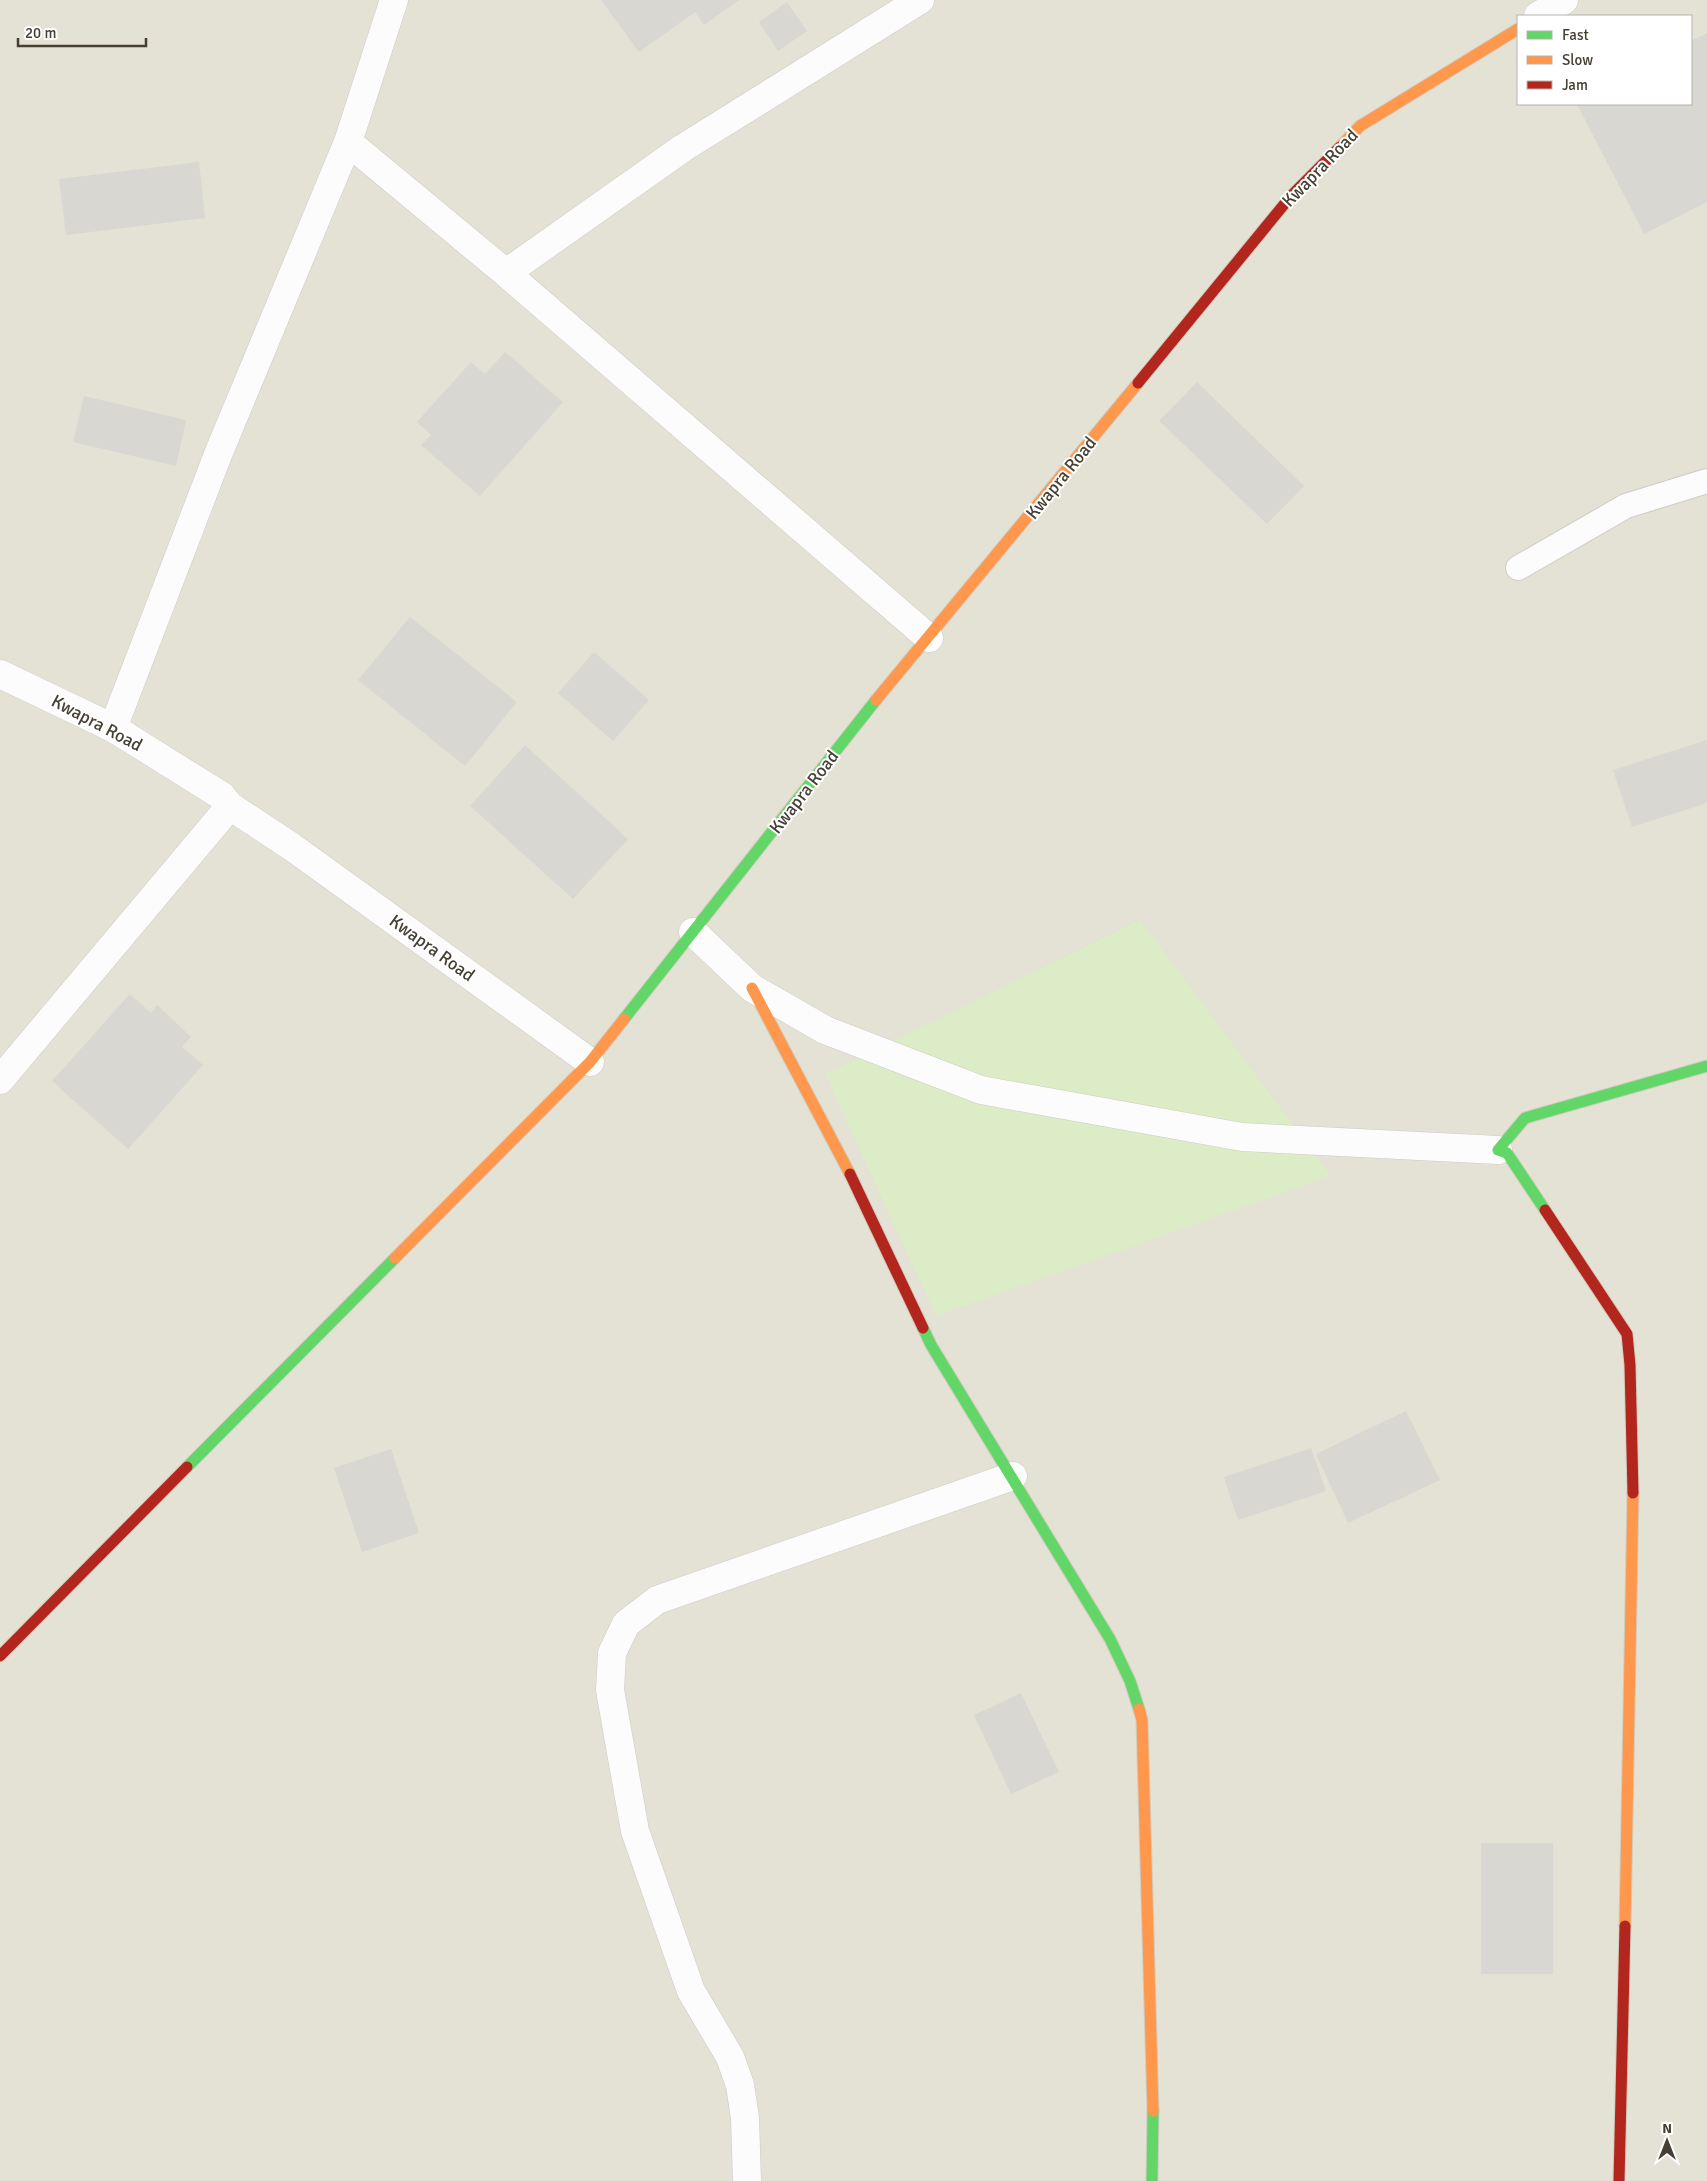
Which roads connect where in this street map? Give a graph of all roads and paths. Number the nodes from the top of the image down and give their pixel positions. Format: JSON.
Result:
{"nodes":[{"id":1,"x":394,"y":0,"type":"edge"},
{"id":2,"x":920,"y":0,"type":"edge"},
{"id":3,"x":1564,"y":0,"type":"edge"},
{"id":4,"x":1540,"y":15,"type":"edge"},
{"id":5,"x":1517,"y":30,"type":"edge"},
{"id":6,"x":348,"y":142,"type":"junction"},
{"id":7,"x":506,"y":273,"type":"junction"},
{"id":8,"x":1707,"y":482,"type":"edge"},
{"id":9,"x":1518,"y":568,"type":"dead end"},
{"id":10,"x":929,"y":638,"type":"junction"},
{"id":11,"x":0,"y":674,"type":"edge"},
{"id":12,"x":113,"y":728,"type":"junction"},
{"id":13,"x":230,"y":806,"type":"junction"},
{"id":14,"x":693,"y":932,"type":"junction"},
{"id":15,"x":752,"y":988,"type":"junction"},
{"id":16,"x":590,"y":1062,"type":"junction"},
{"id":17,"x":1707,"y":1066,"type":"edge"},
{"id":18,"x":0,"y":1080,"type":"edge"},
{"id":19,"x":1498,"y":1150,"type":"junction"},
{"id":20,"x":1013,"y":1476,"type":"junction"},
{"id":21,"x":0,"y":1656,"type":"edge"},
{"id":22,"x":747,"y":2181,"type":"edge"},
{"id":23,"x":1152,"y":2181,"type":"edge"},
{"id":24,"x":1619,"y":2181,"type":"edge"}],
"edges":[{"from":1,"to":6,"type":"street"},
{"from":2,"to":7,"type":"street"},
{"from":3,"to":4,"type":"street"},
{"from":5,"to":10,"type":"street","name":"Kwapra Road"},
{"from":6,"to":7,"type":"street"},
{"from":6,"to":12,"type":"street"},
{"from":7,"to":10,"type":"street"},
{"from":8,"to":9,"type":"lane"},
{"from":10,"to":14,"type":"street","name":"Kwapra Road"},
{"from":11,"to":12,"type":"street","name":"Kwapra Road"},
{"from":12,"to":13,"type":"street","name":"Kwapra Road"},
{"from":13,"to":16,"type":"street","name":"Kwapra Road"},
{"from":13,"to":18,"type":"street"},
{"from":14,"to":15,"type":"street"},
{"from":14,"to":16,"type":"street","name":"Kwapra Road"},
{"from":15,"to":19,"type":"street"},
{"from":15,"to":20,"type":"street"},
{"from":16,"to":21,"type":"street"},
{"from":17,"to":19,"type":"street"},
{"from":19,"to":24,"type":"street"},
{"from":20,"to":22,"type":"street"},
{"from":20,"to":23,"type":"street"}]}
